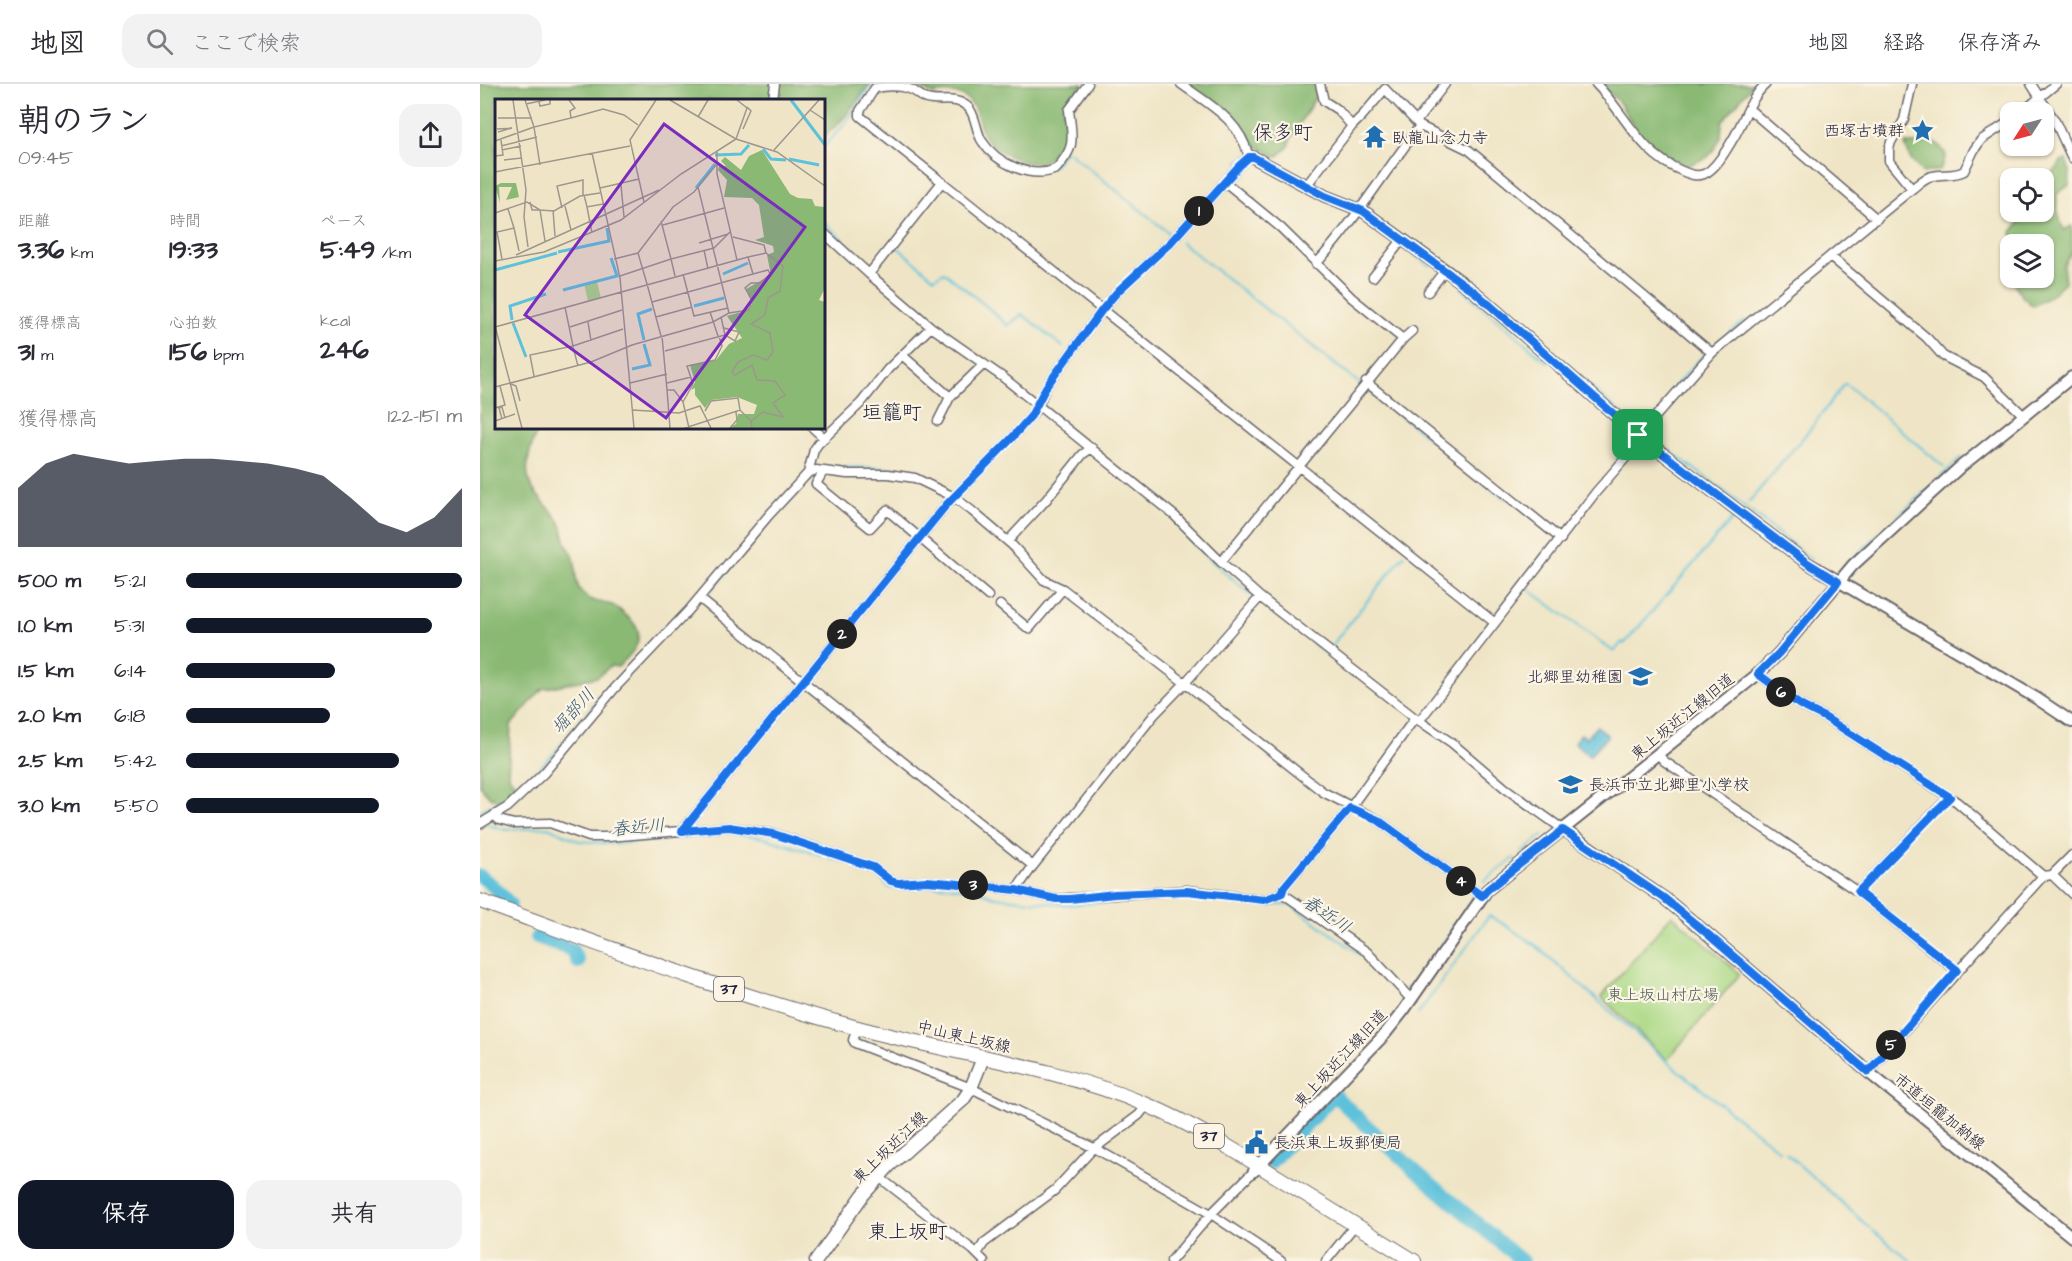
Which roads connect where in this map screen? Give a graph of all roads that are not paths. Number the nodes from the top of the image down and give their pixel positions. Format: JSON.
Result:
{"nodes":[{"id":1,"x":775,"y":84,"type":"edge"},
{"id":2,"x":1088,"y":84,"type":"edge"},
{"id":3,"x":1181,"y":84,"type":"edge"},
{"id":4,"x":1320,"y":84,"type":"edge"},
{"id":5,"x":1445,"y":84,"type":"edge"},
{"id":6,"x":1596,"y":84,"type":"edge"},
{"id":7,"x":1766,"y":84,"type":"edge"},
{"id":8,"x":1912,"y":84,"type":"edge"},
{"id":9,"x":2031,"y":84,"type":"edge"},
{"id":10,"x":2056,"y":84,"type":"edge"},
{"id":11,"x":1388,"y":86,"type":"edge"},
{"id":12,"x":2041,"y":97,"type":"junction"},
{"id":13,"x":773,"y":99,"type":"edge"},
{"id":14,"x":2035,"y":102,"type":"edge"},
{"id":15,"x":1749,"y":110,"type":"junction"},
{"id":16,"x":1418,"y":124,"type":"junction"},
{"id":17,"x":1352,"y":126,"type":"junction"},
{"id":18,"x":2000,"y":128,"type":"edge"},
{"id":19,"x":1248,"y":155,"type":"junction"},
{"id":20,"x":2072,"y":158,"type":"edge"},
{"id":21,"x":942,"y":182,"type":"junction"},
{"id":22,"x":1225,"y":182,"type":"junction"},
{"id":23,"x":1308,"y":184,"type":"junction"},
{"id":24,"x":1912,"y":189,"type":"junction"},
{"id":25,"x":1360,"y":210,"type":"junction"},
{"id":26,"x":1877,"y":219,"type":"junction"},
{"id":27,"x":825,"y":234,"type":"edge"},
{"id":28,"x":1400,"y":243,"type":"junction"},
{"id":29,"x":1830,"y":256,"type":"junction"},
{"id":30,"x":1316,"y":264,"type":"junction"},
{"id":31,"x":1444,"y":270,"type":"junction"},
{"id":32,"x":869,"y":274,"type":"junction"},
{"id":33,"x":1373,"y":277,"type":"dead end"},
{"id":34,"x":1428,"y":292,"type":"dead end"},
{"id":35,"x":1099,"y":308,"type":"junction"},
{"id":36,"x":931,"y":327,"type":"junction"},
{"id":37,"x":1412,"y":331,"type":"dead end"},
{"id":38,"x":1403,"y":339,"type":"junction"},
{"id":39,"x":1712,"y":353,"type":"junction"},
{"id":40,"x":902,"y":355,"type":"junction"},
{"id":41,"x":984,"y":364,"type":"junction"},
{"id":42,"x":2072,"y":377,"type":"edge"},
{"id":43,"x":1366,"y":382,"type":"junction"},
{"id":44,"x":950,"y":397,"type":"junction"},
{"id":45,"x":1038,"y":406,"type":"junction"},
{"id":46,"x":2024,"y":416,"type":"junction"},
{"id":47,"x":938,"y":421,"type":"dead end"},
{"id":48,"x":814,"y":429,"type":"edge"},
{"id":49,"x":1641,"y":436,"type":"junction"},
{"id":50,"x":824,"y":438,"type":"junction"},
{"id":51,"x":1090,"y":449,"type":"junction"},
{"id":52,"x":1299,"y":467,"type":"junction"},
{"id":53,"x":823,"y":472,"type":"junction"},
{"id":54,"x":808,"y":473,"type":"junction"},
{"id":55,"x":954,"y":497,"type":"junction"},
{"id":56,"x":921,"y":538,"type":"junction"},
{"id":57,"x":1561,"y":539,"type":"junction"},
{"id":58,"x":1008,"y":541,"type":"junction"},
{"id":59,"x":1221,"y":562,"type":"junction"},
{"id":60,"x":1838,"y":582,"type":"junction"},
{"id":61,"x":1063,"y":589,"type":"junction"},
{"id":62,"x":988,"y":596,"type":"dead end"},
{"id":63,"x":1260,"y":597,"type":"junction"},
{"id":64,"x":699,"y":598,"type":"junction"},
{"id":65,"x":1000,"y":606,"type":"dead end"},
{"id":66,"x":1495,"y":623,"type":"junction"},
{"id":67,"x":1758,"y":674,"type":"junction"},
{"id":68,"x":803,"y":682,"type":"junction"},
{"id":69,"x":1185,"y":683,"type":"junction"},
{"id":70,"x":1418,"y":719,"type":"junction"},
{"id":71,"x":2072,"y":722,"type":"edge"},
{"id":72,"x":1658,"y":754,"type":"junction"},
{"id":73,"x":1950,"y":797,"type":"junction"},
{"id":74,"x":1350,"y":808,"type":"junction"},
{"id":75,"x":494,"y":815,"type":"junction"},
{"id":76,"x":480,"y":824,"type":"edge"},
{"id":77,"x":1563,"y":830,"type":"junction"},
{"id":78,"x":682,"y":831,"type":"junction"},
{"id":79,"x":2072,"y":855,"type":"edge"},
{"id":80,"x":1033,"y":866,"type":"junction"},
{"id":81,"x":2048,"y":875,"type":"junction"},
{"id":82,"x":1016,"y":890,"type":"junction"},
{"id":83,"x":1858,"y":892,"type":"junction"},
{"id":84,"x":1282,"y":893,"type":"junction"},
{"id":85,"x":2072,"y":894,"type":"edge"},
{"id":86,"x":1482,"y":896,"type":"junction"},
{"id":87,"x":480,"y":901,"type":"edge"},
{"id":88,"x":480,"y":909,"type":"edge"},
{"id":89,"x":1957,"y":970,"type":"junction"},
{"id":90,"x":1412,"y":997,"type":"junction"},
{"id":91,"x":856,"y":1031,"type":"junction"},
{"id":92,"x":982,"y":1062,"type":"junction"},
{"id":93,"x":1868,"y":1072,"type":"junction"},
{"id":94,"x":971,"y":1089,"type":"junction"},
{"id":95,"x":1146,"y":1108,"type":"junction"},
{"id":96,"x":1095,"y":1148,"type":"junction"},
{"id":97,"x":1256,"y":1168,"type":"junction"},
{"id":98,"x":879,"y":1177,"type":"junction"},
{"id":99,"x":1211,"y":1214,"type":"junction"},
{"id":100,"x":1353,"y":1228,"type":"junction"},
{"id":101,"x":2072,"y":1237,"type":"edge"},
{"id":102,"x":976,"y":1254,"type":"junction"},
{"id":103,"x":816,"y":1261,"type":"edge"},
{"id":104,"x":984,"y":1261,"type":"edge"},
{"id":105,"x":1172,"y":1261,"type":"edge"},
{"id":106,"x":1281,"y":1261,"type":"edge"},
{"id":107,"x":1326,"y":1261,"type":"edge"},
{"id":108,"x":1399,"y":1261,"type":"edge"},
{"id":109,"x":1414,"y":1261,"type":"edge"}],
"edges":[{"from":1,"to":13,"type":"street"},
{"from":2,"to":21,"type":"street"},
{"from":3,"to":19,"type":"street"},
{"from":4,"to":17,"type":"street"},
{"from":5,"to":16,"type":"street"},
{"from":6,"to":15,"type":"street"},
{"from":7,"to":15,"type":"street"},
{"from":8,"to":24,"type":"street"},
{"from":9,"to":12,"type":"street"},
{"from":10,"to":12,"type":"street"},
{"from":11,"to":16,"type":"street"},
{"from":11,"to":17,"type":"street"},
{"from":12,"to":14,"type":"street"},
{"from":12,"to":20,"type":"street"},
{"from":15,"to":26,"type":"street"},
{"from":16,"to":25,"type":"street"},
{"from":16,"to":39,"type":"street"},
{"from":17,"to":23,"type":"street"},
{"from":18,"to":24,"type":"street"},
{"from":19,"to":22,"type":"street"},
{"from":19,"to":23,"type":"street"},
{"from":21,"to":32,"type":"street"},
{"from":21,"to":35,"type":"street"},
{"from":22,"to":30,"type":"street"},
{"from":22,"to":35,"type":"street"},
{"from":23,"to":25,"type":"street"},
{"from":24,"to":26,"type":"street"},
{"from":25,"to":28,"type":"street"},
{"from":25,"to":30,"type":"street"},
{"from":26,"to":29,"type":"street"},
{"from":27,"to":32,"type":"street"},
{"from":28,"to":31,"type":"street"},
{"from":28,"to":33,"type":"street"},
{"from":29,"to":39,"type":"street"},
{"from":29,"to":46,"type":"street"},
{"from":30,"to":38,"type":"street"},
{"from":31,"to":34,"type":"street"},
{"from":31,"to":49,"type":"street"},
{"from":32,"to":36,"type":"street"},
{"from":35,"to":45,"type":"street"},
{"from":35,"to":52,"type":"street"},
{"from":36,"to":40,"type":"street"},
{"from":36,"to":41,"type":"street"},
{"from":37,"to":38,"type":"street"},
{"from":38,"to":43,"type":"street"},
{"from":39,"to":49,"type":"street"},
{"from":40,"to":44,"type":"street"},
{"from":40,"to":50,"type":"street"},
{"from":41,"to":44,"type":"street"},
{"from":41,"to":45,"type":"street"},
{"from":42,"to":46,"type":"street","name":"東上坂近江線旧道"},
{"from":43,"to":52,"type":"street"},
{"from":43,"to":57,"type":"street"},
{"from":44,"to":47,"type":"street"},
{"from":45,"to":51,"type":"street"},
{"from":45,"to":55,"type":"street"},
{"from":46,"to":60,"type":"street","name":"東上坂近江線旧道"},
{"from":48,"to":50,"type":"street"},
{"from":49,"to":57,"type":"street"},
{"from":49,"to":60,"type":"street"},
{"from":50,"to":54,"type":"street"},
{"from":51,"to":58,"type":"street"},
{"from":51,"to":59,"type":"street"},
{"from":52,"to":59,"type":"street"},
{"from":52,"to":66,"type":"street"},
{"from":53,"to":54,"type":"street"},
{"from":53,"to":55,"type":"street"},
{"from":53,"to":56,"type":"street"},
{"from":54,"to":64,"type":"street"},
{"from":55,"to":56,"type":"street"},
{"from":55,"to":58,"type":"street"},
{"from":56,"to":62,"type":"street"},
{"from":56,"to":68,"type":"street"},
{"from":57,"to":66,"type":"street"},
{"from":58,"to":61,"type":"street"},
{"from":59,"to":63,"type":"street"},
{"from":60,"to":67,"type":"street","name":"東上坂近江線旧道"},
{"from":60,"to":71,"type":"street"},
{"from":61,"to":65,"type":"street"},
{"from":61,"to":69,"type":"street"},
{"from":63,"to":69,"type":"street"},
{"from":63,"to":70,"type":"street"},
{"from":64,"to":68,"type":"street"},
{"from":64,"to":75,"type":"street"},
{"from":66,"to":70,"type":"street"},
{"from":67,"to":72,"type":"street","name":"東上坂近江線旧道"},
{"from":67,"to":73,"type":"street"},
{"from":68,"to":78,"type":"street"},
{"from":68,"to":80,"type":"street"},
{"from":69,"to":74,"type":"street"},
{"from":69,"to":80,"type":"street"},
{"from":70,"to":74,"type":"street"},
{"from":70,"to":77,"type":"street"},
{"from":72,"to":77,"type":"street","name":"東上坂近江線旧道"},
{"from":72,"to":83,"type":"street"},
{"from":73,"to":81,"type":"street"},
{"from":73,"to":83,"type":"street"},
{"from":74,"to":84,"type":"street"},
{"from":74,"to":86,"type":"street"},
{"from":75,"to":76,"type":"street"},
{"from":75,"to":78,"type":"street"},
{"from":77,"to":86,"type":"street","name":"東上坂近江線旧道"},
{"from":77,"to":93,"type":"street","name":"市道垣籠加納線"},
{"from":78,"to":82,"type":"street"},
{"from":79,"to":81,"type":"street"},
{"from":80,"to":82,"type":"street"},
{"from":81,"to":85,"type":"street"},
{"from":81,"to":89,"type":"street"},
{"from":82,"to":84,"type":"street"},
{"from":83,"to":89,"type":"street"},
{"from":84,"to":90,"type":"street"},
{"from":86,"to":90,"type":"street","name":"東上坂近江線旧道"},
{"from":87,"to":91,"type":"main road","name":"中山東上坂線","number":"37"},
{"from":88,"to":91,"type":"main road","name":"中山東上坂線","number":"37"},
{"from":89,"to":93,"type":"street"},
{"from":90,"to":97,"type":"street","name":"東上坂近江線旧道"},
{"from":91,"to":92,"type":"main road","name":"中山東上坂線","number":"37"},
{"from":91,"to":94,"type":"street"},
{"from":92,"to":94,"type":"main road","name":"東上坂近江線"},
{"from":92,"to":95,"type":"main road","name":"中山東上坂線","number":"37"},
{"from":93,"to":101,"type":"street","name":"市道垣籠加納線"},
{"from":94,"to":96,"type":"street"},
{"from":94,"to":98,"type":"main road","name":"東上坂近江線"},
{"from":95,"to":96,"type":"street"},
{"from":95,"to":97,"type":"main road","name":"中山東上坂線","number":"37"},
{"from":96,"to":99,"type":"street"},
{"from":96,"to":102,"type":"street"},
{"from":97,"to":99,"type":"street"},
{"from":97,"to":100,"type":"main road","name":"中山東上坂線","number":"37"},
{"from":98,"to":102,"type":"street"},
{"from":98,"to":103,"type":"main road","name":"東上坂近江線"},
{"from":99,"to":105,"type":"street"},
{"from":99,"to":106,"type":"street"},
{"from":100,"to":107,"type":"street"},
{"from":100,"to":108,"type":"main road","name":"中山東上坂線","number":"37"},
{"from":100,"to":109,"type":"main road","name":"中山東上坂線","number":"37"},
{"from":102,"to":104,"type":"street"}]}
